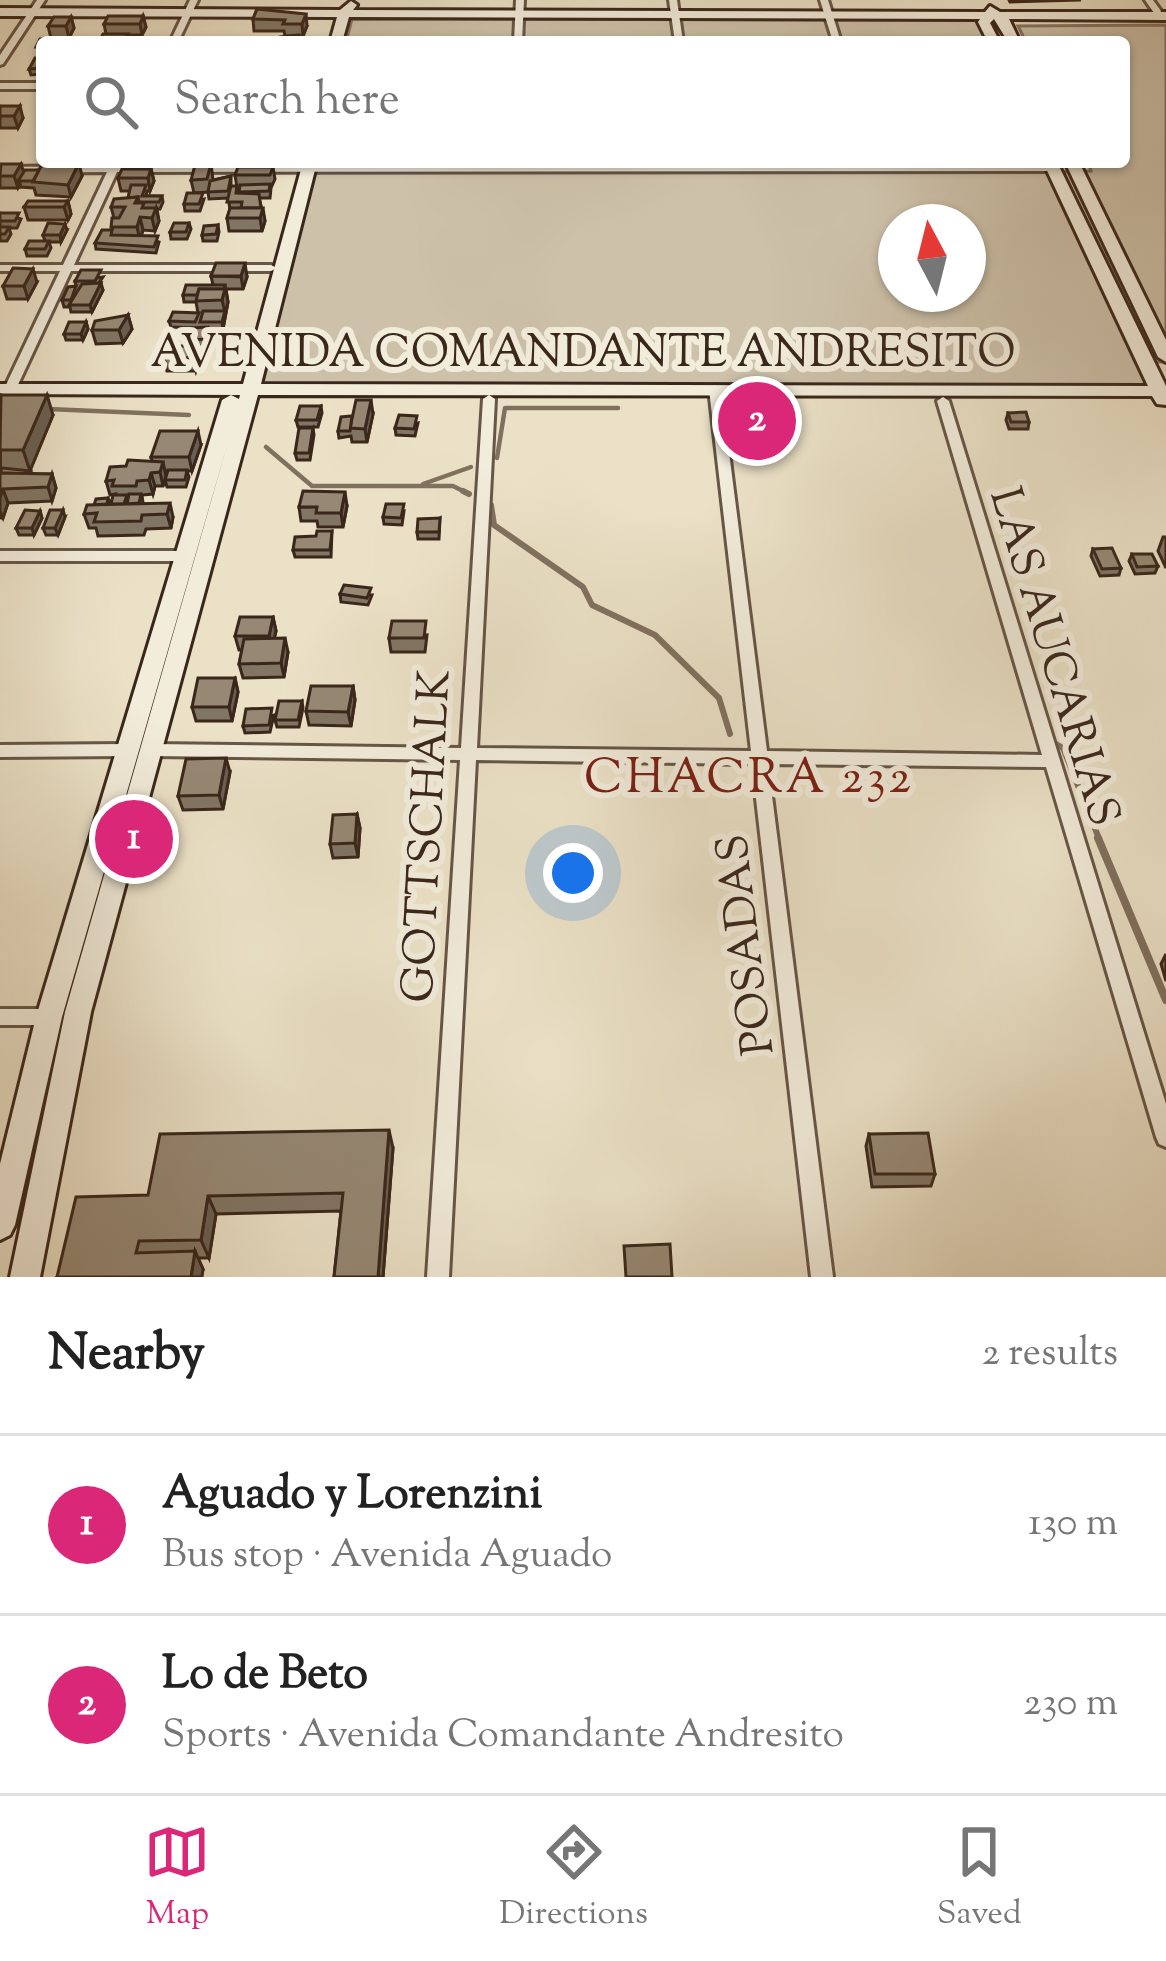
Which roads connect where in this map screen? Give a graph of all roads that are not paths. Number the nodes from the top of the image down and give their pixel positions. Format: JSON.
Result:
{"nodes":[{"id":1,"x":37,"y":6,"type":"edge"},
{"id":2,"x":191,"y":6,"type":"edge"},
{"id":3,"x":520,"y":6,"type":"edge"},
{"id":4,"x":674,"y":6,"type":"edge"},
{"id":5,"x":826,"y":6,"type":"edge"},
{"id":6,"x":989,"y":7,"type":"edge"},
{"id":7,"x":350,"y":8,"type":"edge"},
{"id":8,"x":1160,"y":9,"type":"edge"},
{"id":9,"x":0,"y":12,"type":"edge"},
{"id":10,"x":177,"y":36,"type":"edge"},
{"id":11,"x":518,"y":36,"type":"edge"},
{"id":12,"x":678,"y":36,"type":"edge"},
{"id":13,"x":835,"y":36,"type":"edge"},
{"id":14,"x":991,"y":36,"type":"edge"},
{"id":15,"x":1011,"y":36,"type":"edge"},
{"id":16,"x":0,"y":62,"type":"edge"},
{"id":17,"x":0,"y":86,"type":"edge"},
{"id":18,"x":36,"y":86,"type":"edge"},
{"id":19,"x":58,"y":168,"type":"edge"},
{"id":20,"x":114,"y":168,"type":"edge"},
{"id":21,"x":303,"y":168,"type":"edge"},
{"id":22,"x":303,"y":168,"type":"edge"},
{"id":23,"x":1052,"y":168,"type":"edge"},
{"id":24,"x":1075,"y":168,"type":"edge"},
{"id":25,"x":0,"y":170,"type":"edge"},
{"id":26,"x":0,"y":268,"type":"edge"},
{"id":27,"x":69,"y":268,"type":"junction"},
{"id":28,"x":271,"y":268,"type":"junction"},
{"id":29,"x":1166,"y":357,"type":"edge"},
{"id":30,"x":241,"y":394,"type":"junction"},
{"id":31,"x":715,"y":394,"type":"junction"},
{"id":32,"x":3,"y":397,"type":"edge"},
{"id":33,"x":1164,"y":398,"type":"edge"},
{"id":34,"x":489,"y":399,"type":"junction"},
{"id":35,"x":943,"y":401,"type":"junction"},
{"id":36,"x":0,"y":556,"type":"edge"},
{"id":37,"x":186,"y":556,"type":"junction"},
{"id":38,"x":139,"y":750,"type":"junction"},
{"id":39,"x":0,"y":752,"type":"edge"},
{"id":40,"x":468,"y":754,"type":"junction"},
{"id":41,"x":760,"y":758,"type":"junction"},
{"id":42,"x":1051,"y":761,"type":"junction"},
{"id":43,"x":0,"y":1017,"type":"edge"},
{"id":44,"x":49,"y":1017,"type":"junction"},
{"id":45,"x":1166,"y":1137,"type":"edge"},
{"id":46,"x":0,"y":1225,"type":"edge"},
{"id":47,"x":25,"y":1277,"type":"edge"},
{"id":48,"x":438,"y":1277,"type":"edge"},
{"id":49,"x":822,"y":1277,"type":"edge"}],
"edges":[{"from":1,"to":2,"type":"main road"},
{"from":1,"to":9,"type":"main road"},
{"from":1,"to":16,"type":"street"},
{"from":2,"to":7,"type":"main road"},
{"from":2,"to":10,"type":"street"},
{"from":3,"to":4,"type":"main road"},
{"from":3,"to":7,"type":"main road"},
{"from":3,"to":11,"type":"street"},
{"from":4,"to":5,"type":"main road"},
{"from":4,"to":12,"type":"street"},
{"from":5,"to":6,"type":"main road"},
{"from":5,"to":13,"type":"street"},
{"from":6,"to":8,"type":"main road"},
{"from":6,"to":14,"type":"main road"},
{"from":6,"to":15,"type":"main road"},
{"from":17,"to":18,"type":"street"},
{"from":19,"to":25,"type":"street"},
{"from":20,"to":27,"type":"street"},
{"from":21,"to":28,"type":"main road"},
{"from":22,"to":30,"type":"main road"},
{"from":23,"to":33,"type":"main road"},
{"from":24,"to":29,"type":"main road"},
{"from":26,"to":27,"type":"street"},
{"from":27,"to":28,"type":"street"},
{"from":27,"to":32,"type":"street"},
{"from":28,"to":30,"type":"main road"},
{"from":30,"to":31,"type":"main road","name":"AVENIDA COMANDANTE ANDRESITO"},
{"from":30,"to":32,"type":"main road","name":"AVENIDA COMANDANTE ANDRESITO"},
{"from":30,"to":34,"type":"main road","name":"AVENIDA COMANDANTE ANDRESITO"},
{"from":30,"to":37,"type":"main road"},
{"from":30,"to":38,"type":"main road"},
{"from":31,"to":33,"type":"main road","name":"AVENIDA COMANDANTE ANDRESITO"},
{"from":31,"to":34,"type":"main road","name":"AVENIDA COMANDANTE ANDRESITO"},
{"from":31,"to":35,"type":"main road","name":"AVENIDA COMANDANTE ANDRESITO"},
{"from":31,"to":41,"type":"street","name":"POSADAS"},
{"from":33,"to":35,"type":"main road","name":"AVENIDA COMANDANTE ANDRESITO"},
{"from":34,"to":40,"type":"street","name":"GOTTSCHALK"},
{"from":35,"to":42,"type":"street","name":"LAS AUCARIAS"},
{"from":36,"to":37,"type":"street"},
{"from":37,"to":38,"type":"main road"},
{"from":38,"to":39,"type":"street"},
{"from":38,"to":40,"type":"street"},
{"from":38,"to":44,"type":"main road"},
{"from":38,"to":47,"type":"main road"},
{"from":40,"to":41,"type":"street"},
{"from":40,"to":48,"type":"street","name":"GOTTSCHALK"},
{"from":41,"to":42,"type":"street"},
{"from":41,"to":49,"type":"street","name":"POSADAS"},
{"from":42,"to":45,"type":"street","name":"LAS AUCARIAS"},
{"from":43,"to":44,"type":"street"},
{"from":44,"to":46,"type":"main road"}]}
